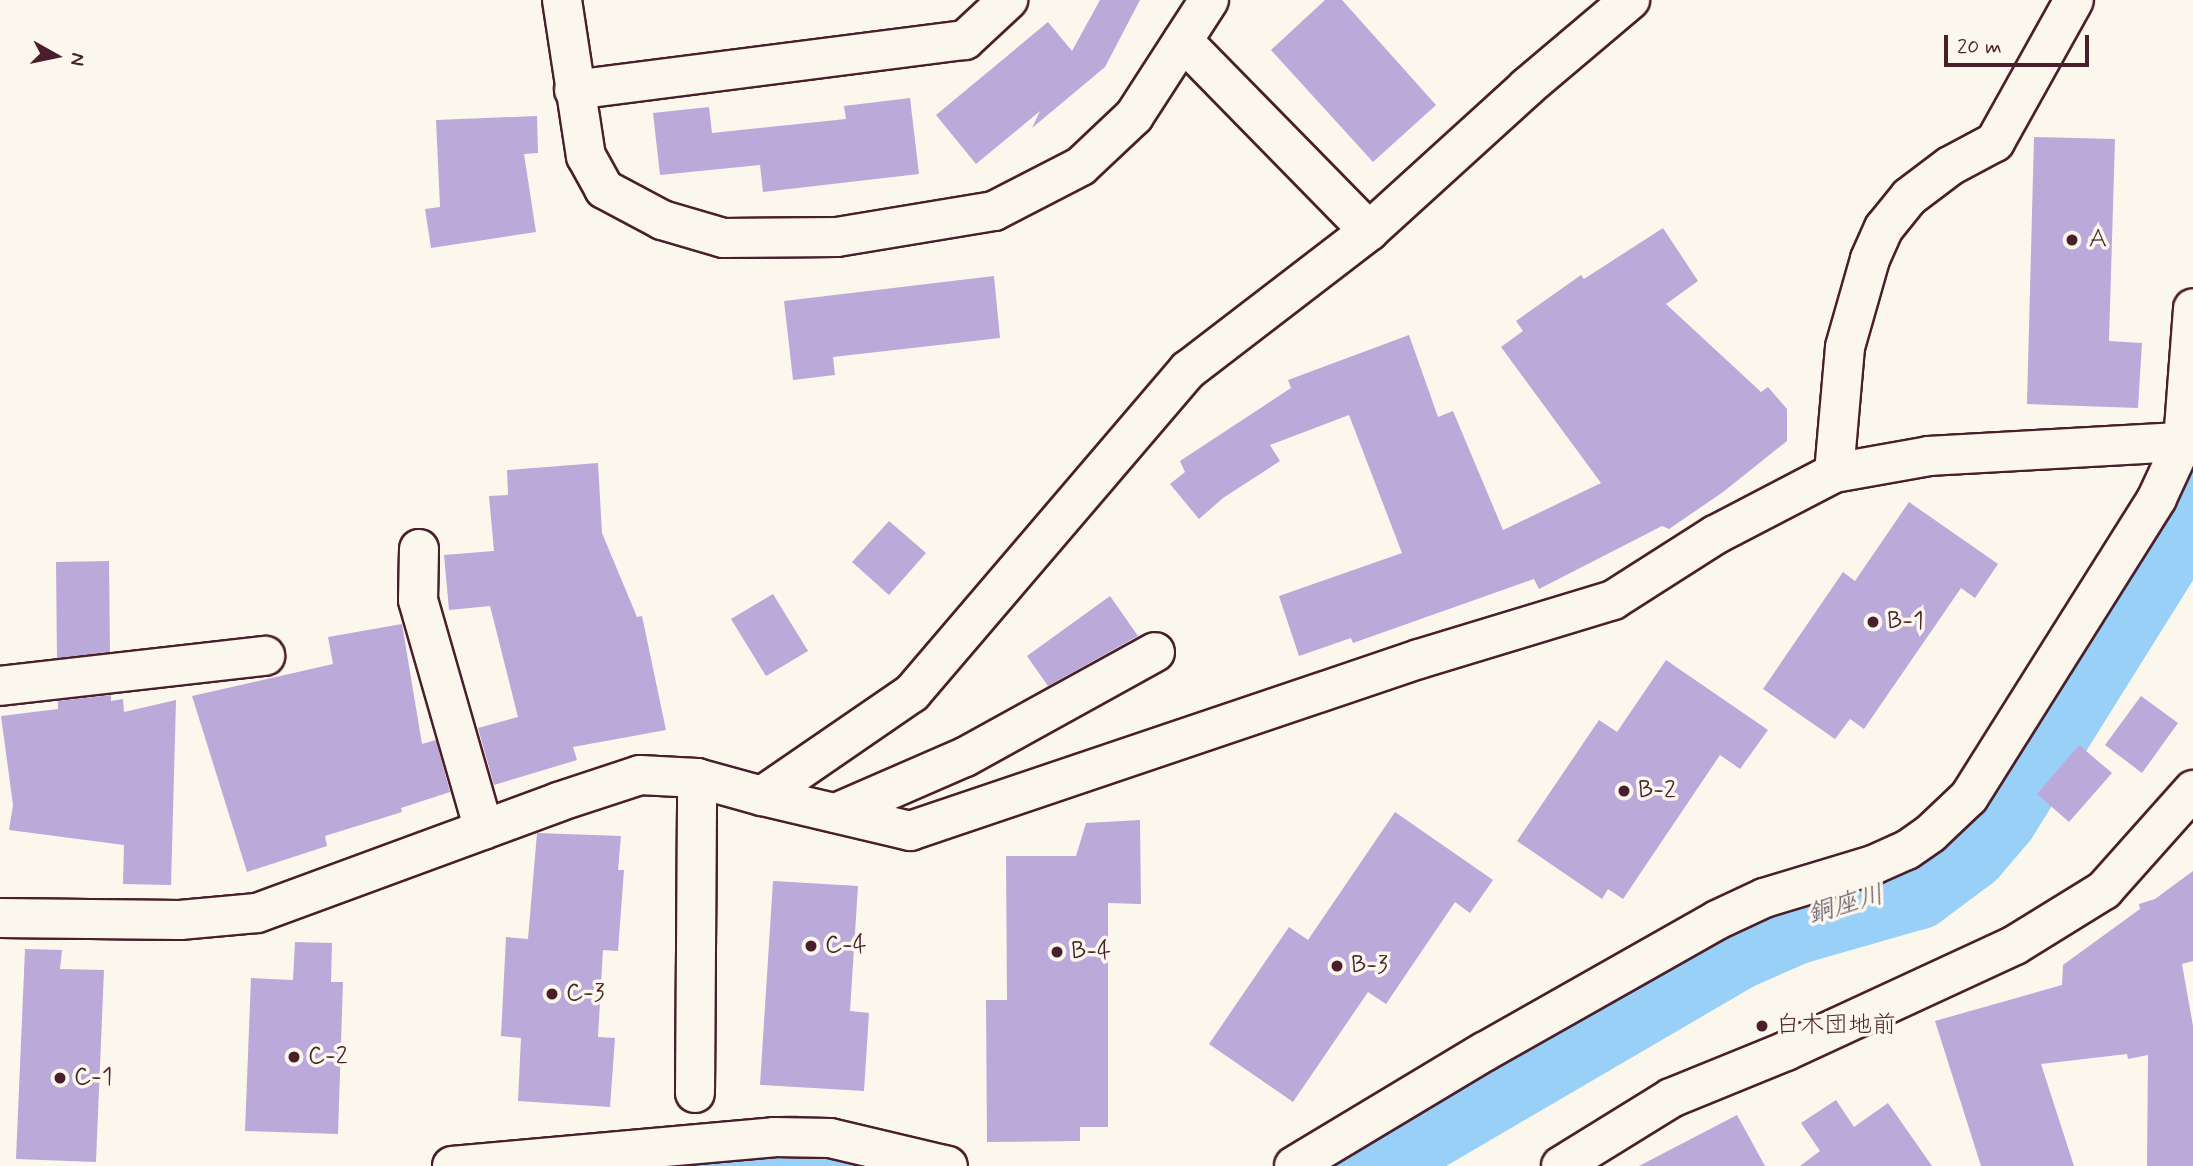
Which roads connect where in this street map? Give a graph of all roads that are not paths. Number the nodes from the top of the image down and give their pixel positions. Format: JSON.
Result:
{"nodes":[{"id":1,"x":562,"y":0,"type":"edge"},
{"id":2,"x":1008,"y":0,"type":"edge"},
{"id":3,"x":1209,"y":0,"type":"edge"},
{"id":4,"x":1630,"y":0,"type":"edge"},
{"id":5,"x":2074,"y":0,"type":"edge"},
{"id":6,"x":1183,"y":41,"type":"junction"},
{"id":7,"x":574,"y":90,"type":"junction"},
{"id":8,"x":1369,"y":231,"type":"junction"},
{"id":9,"x":2193,"y":308,"type":"edge"},
{"id":10,"x":2183,"y":442,"type":"junction"},
{"id":11,"x":1834,"y":473,"type":"junction"},
{"id":12,"x":419,"y":548,"type":"dead end"},
{"id":13,"x":1155,"y":652,"type":"dead end"},
{"id":14,"x":265,"y":656,"type":"dead end"},
{"id":15,"x":0,"y":686,"type":"edge"},
{"id":16,"x":696,"y":778,"type":"junction"},
{"id":17,"x":2193,"y":790,"type":"edge"},
{"id":18,"x":762,"y":796,"type":"junction"},
{"id":19,"x":836,"y":813,"type":"junction"},
{"id":20,"x":484,"y":830,"type":"junction"},
{"id":21,"x":0,"y":918,"type":"edge"},
{"id":22,"x":695,"y":1093,"type":"dead end"},
{"id":23,"x":452,"y":1166,"type":"edge"},
{"id":24,"x":948,"y":1166,"type":"edge"},
{"id":25,"x":1294,"y":1166,"type":"edge"},
{"id":26,"x":1561,"y":1166,"type":"edge"}],
"edges":[{"from":1,"to":7,"type":"street"},
{"from":2,"to":7,"type":"street"},
{"from":3,"to":6,"type":"street"},
{"from":4,"to":8,"type":"street"},
{"from":5,"to":11,"type":"street"},
{"from":6,"to":7,"type":"street"},
{"from":6,"to":8,"type":"street"},
{"from":8,"to":18,"type":"street"},
{"from":9,"to":10,"type":"street"},
{"from":10,"to":11,"type":"street"},
{"from":10,"to":25,"type":"street"},
{"from":11,"to":19,"type":"street"},
{"from":12,"to":20,"type":"street"},
{"from":13,"to":19,"type":"street"},
{"from":14,"to":15,"type":"street"},
{"from":16,"to":18,"type":"street"},
{"from":16,"to":20,"type":"street"},
{"from":16,"to":22,"type":"street"},
{"from":17,"to":26,"type":"street"},
{"from":18,"to":19,"type":"street"},
{"from":20,"to":21,"type":"street"},
{"from":23,"to":24,"type":"street"}]}
